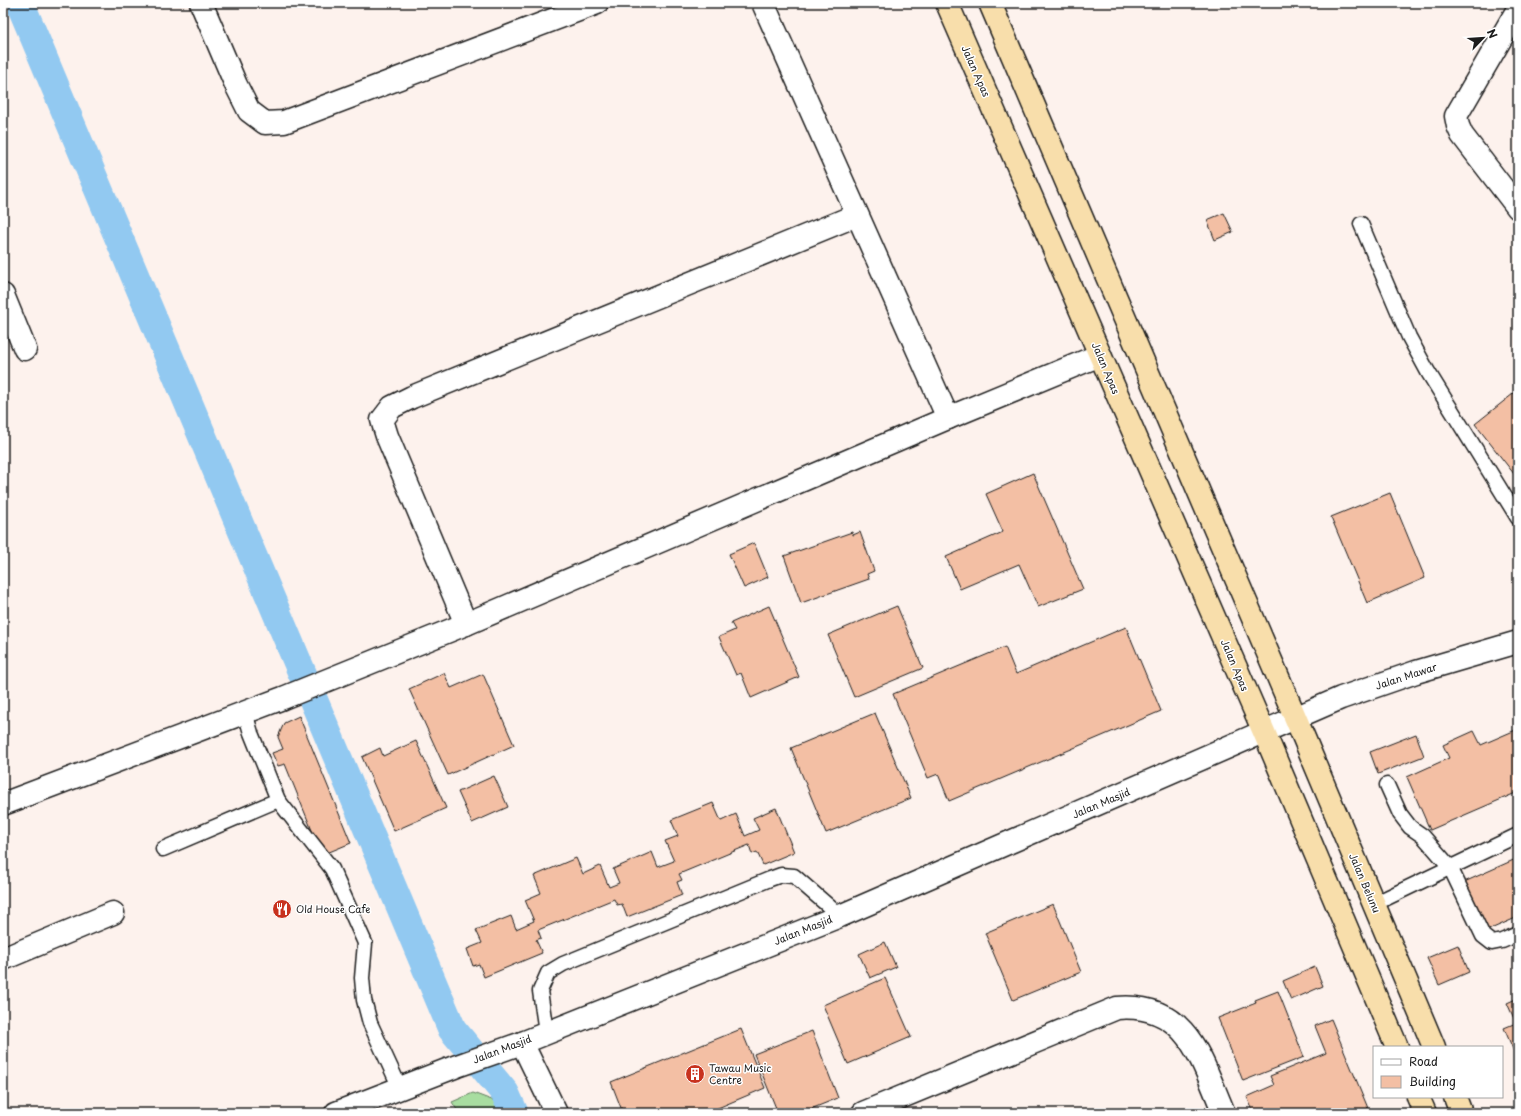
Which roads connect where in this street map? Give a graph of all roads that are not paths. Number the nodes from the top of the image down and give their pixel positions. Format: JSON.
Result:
{"nodes":[{"id":1,"x":201,"y":3,"type":"edge"},
{"id":2,"x":597,"y":3,"type":"edge"},
{"id":3,"x":763,"y":3,"type":"edge"},
{"id":4,"x":947,"y":3,"type":"edge"},
{"id":5,"x":990,"y":3,"type":"edge"},
{"id":6,"x":1518,"y":9,"type":"edge"},
{"id":7,"x":1518,"y":208,"type":"edge"},
{"id":8,"x":857,"y":215,"type":"junction"},
{"id":9,"x":1361,"y":224,"type":"dead end"},
{"id":10,"x":3,"y":295,"type":"edge"},
{"id":11,"x":25,"y":349,"type":"dead end"},
{"id":12,"x":1100,"y":355,"type":"junction"},
{"id":13,"x":948,"y":418,"type":"junction"},
{"id":14,"x":1518,"y":518,"type":"edge"},
{"id":15,"x":466,"y":624,"type":"junction"},
{"id":16,"x":1518,"y":642,"type":"edge"},
{"id":17,"x":245,"y":712,"type":"junction"},
{"id":18,"x":1296,"y":718,"type":"junction"},
{"id":19,"x":1264,"y":732,"type":"junction"},
{"id":20,"x":1386,"y":785,"type":"dead end"},
{"id":21,"x":278,"y":800,"type":"junction"},
{"id":22,"x":3,"y":804,"type":"edge"},
{"id":23,"x":1518,"y":834,"type":"edge"},
{"id":24,"x":164,"y":848,"type":"dead end"},
{"id":25,"x":1450,"y":867,"type":"junction"},
{"id":26,"x":1374,"y":904,"type":"junction"},
{"id":27,"x":113,"y":913,"type":"dead end"},
{"id":28,"x":840,"y":916,"type":"junction"},
{"id":29,"x":1518,"y":934,"type":"edge"},
{"id":30,"x":3,"y":959,"type":"edge"},
{"id":31,"x":546,"y":1032,"type":"junction"},
{"id":32,"x":522,"y":1043,"type":"junction"},
{"id":33,"x":1397,"y":1046,"type":"edge"},
{"id":34,"x":1434,"y":1046,"type":"edge"},
{"id":35,"x":400,"y":1088,"type":"junction"},
{"id":36,"x":1418,"y":1098,"type":"edge"},
{"id":37,"x":1455,"y":1098,"type":"edge"},
{"id":38,"x":902,"y":1106,"type":"edge"},
{"id":39,"x":336,"y":1113,"type":"edge"},
{"id":40,"x":556,"y":1113,"type":"edge"},
{"id":41,"x":863,"y":1113,"type":"edge"},
{"id":42,"x":1224,"y":1113,"type":"edge"},
{"id":43,"x":1425,"y":1113,"type":"edge"},
{"id":44,"x":1461,"y":1113,"type":"edge"}],
"edges":[{"from":1,"to":2,"type":"street"},
{"from":3,"to":8,"type":"street"},
{"from":4,"to":12,"type":"highway","name":"Jalan Apas"},
{"from":5,"to":18,"type":"highway"},
{"from":6,"to":7,"type":"street"},
{"from":8,"to":13,"type":"street"},
{"from":8,"to":15,"type":"street"},
{"from":9,"to":14,"type":"lane"},
{"from":10,"to":11,"type":"street"},
{"from":12,"to":13,"type":"street"},
{"from":12,"to":19,"type":"highway","name":"Jalan Apas"},
{"from":13,"to":15,"type":"street"},
{"from":15,"to":17,"type":"street"},
{"from":16,"to":18,"type":"street","name":"Jalan Mawar"},
{"from":17,"to":21,"type":"lane"},
{"from":17,"to":22,"type":"street"},
{"from":18,"to":19,"type":"street","name":"Jalan Mawar"},
{"from":18,"to":26,"type":"highway","name":"Jalan Belunu"},
{"from":19,"to":28,"type":"street","name":"Jalan Masjid"},
{"from":19,"to":33,"type":"highway"},
{"from":20,"to":25,"type":"lane"},
{"from":21,"to":24,"type":"lane"},
{"from":21,"to":35,"type":"lane"},
{"from":23,"to":25,"type":"lane"},
{"from":25,"to":26,"type":"lane"},
{"from":25,"to":29,"type":"lane"},
{"from":26,"to":34,"type":"highway","name":"Jalan Belunu"},
{"from":27,"to":30,"type":"street"},
{"from":28,"to":31,"type":"street","name":"Jalan Masjid"},
{"from":28,"to":31,"type":"lane"},
{"from":31,"to":32,"type":"street","name":"Jalan Masjid"},
{"from":32,"to":35,"type":"street","name":"Jalan Masjid"},
{"from":32,"to":40,"type":"street"},
{"from":35,"to":39,"type":"street","name":"Jalan Masjid"},
{"from":36,"to":43,"type":"highway"},
{"from":37,"to":44,"type":"highway"},
{"from":38,"to":41,"type":"street"},
{"from":38,"to":42,"type":"street"}]}
